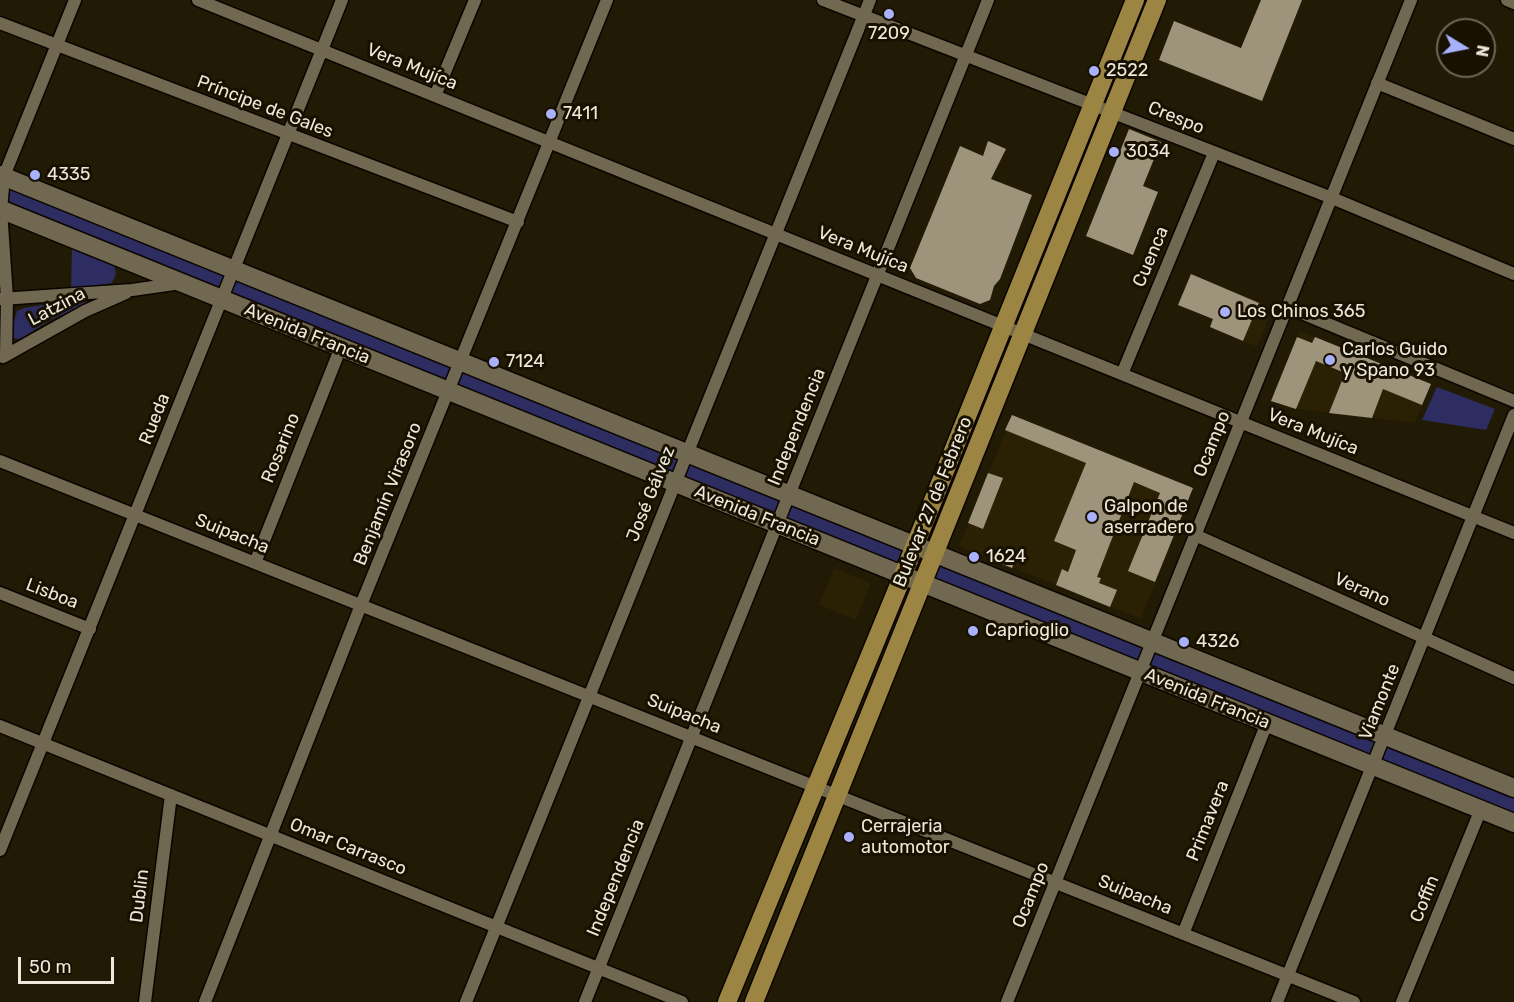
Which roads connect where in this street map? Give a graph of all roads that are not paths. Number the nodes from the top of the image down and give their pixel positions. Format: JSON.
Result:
{"nodes":[{"id":1,"x":75,"y":0,"type":"edge"},
{"id":2,"x":342,"y":0,"type":"edge"},
{"id":3,"x":475,"y":0,"type":"edge"},
{"id":4,"x":607,"y":0,"type":"edge"},
{"id":5,"x":823,"y":0,"type":"edge"},
{"id":6,"x":870,"y":0,"type":"edge"},
{"id":7,"x":988,"y":0,"type":"edge"},
{"id":8,"x":1135,"y":0,"type":"edge"},
{"id":9,"x":1157,"y":0,"type":"edge"},
{"id":10,"x":1411,"y":0,"type":"edge"},
{"id":11,"x":1507,"y":0,"type":"edge"},
{"id":12,"x":206,"y":2,"type":"edge"},
{"id":13,"x":1514,"y":3,"type":"edge"},
{"id":14,"x":863,"y":16,"type":"junction"},
{"id":15,"x":0,"y":23,"type":"edge"},
{"id":16,"x":56,"y":46,"type":"junction"},
{"id":17,"x":322,"y":50,"type":"junction"},
{"id":18,"x":965,"y":57,"type":"junction"},
{"id":19,"x":1377,"y":83,"type":"junction"},
{"id":20,"x":435,"y":96,"type":"junction"},
{"id":21,"x":1093,"y":105,"type":"junction"},
{"id":22,"x":1112,"y":112,"type":"junction"},
{"id":23,"x":289,"y":135,"type":"junction"},
{"id":24,"x":1514,"y":139,"type":"edge"},
{"id":25,"x":550,"y":142,"type":"junction"},
{"id":26,"x":1214,"y":153,"type":"junction"},
{"id":27,"x":2,"y":176,"type":"edge"},
{"id":28,"x":1332,"y":198,"type":"junction"},
{"id":29,"x":1,"y":210,"type":"edge"},
{"id":30,"x":518,"y":222,"type":"junction"},
{"id":31,"x":776,"y":234,"type":"junction"},
{"id":32,"x":234,"y":271,"type":"junction"},
{"id":33,"x":1514,"y":274,"type":"edge"},
{"id":34,"x":878,"y":275,"type":"junction"},
{"id":35,"x":182,"y":283,"type":"junction"},
{"id":36,"x":132,"y":290,"type":"junction"},
{"id":37,"x":3,"y":299,"type":"edge"},
{"id":38,"x":223,"y":300,"type":"junction"},
{"id":39,"x":1287,"y":307,"type":"junction"},
{"id":40,"x":1004,"y":326,"type":"junction"},
{"id":41,"x":1022,"y":334,"type":"junction"},
{"id":42,"x":341,"y":347,"type":"junction"},
{"id":43,"x":3,"y":357,"type":"edge"},
{"id":44,"x":461,"y":363,"type":"junction"},
{"id":45,"x":1122,"y":374,"type":"junction"},
{"id":46,"x":449,"y":391,"type":"junction"},
{"id":47,"x":1514,"y":401,"type":"edge"},
{"id":48,"x":1514,"y":415,"type":"edge"},
{"id":49,"x":1240,"y":422,"type":"junction"},
{"id":50,"x":687,"y":454,"type":"junction"},
{"id":51,"x":0,"y":461,"type":"edge"},
{"id":52,"x":675,"y":483,"type":"junction"},
{"id":53,"x":789,"y":495,"type":"junction"},
{"id":54,"x":136,"y":515,"type":"junction"},
{"id":55,"x":1472,"y":516,"type":"junction"},
{"id":56,"x":777,"y":524,"type":"junction"},
{"id":57,"x":1514,"y":533,"type":"edge"},
{"id":58,"x":1195,"y":535,"type":"junction"},
{"id":59,"x":915,"y":546,"type":"junction"},
{"id":60,"x":935,"y":554,"type":"junction"},
{"id":61,"x":255,"y":563,"type":"junction"},
{"id":62,"x":903,"y":575,"type":"junction"},
{"id":63,"x":924,"y":583,"type":"junction"},
{"id":64,"x":0,"y":593,"type":"edge"},
{"id":65,"x":361,"y":605,"type":"junction"},
{"id":66,"x":90,"y":629,"type":"junction"},
{"id":67,"x":1425,"y":638,"type":"junction"},
{"id":68,"x":1152,"y":642,"type":"junction"},
{"id":69,"x":1140,"y":671,"type":"junction"},
{"id":70,"x":1514,"y":678,"type":"edge"},
{"id":71,"x":589,"y":696,"type":"junction"},
{"id":72,"x":1267,"y":723,"type":"junction"},
{"id":73,"x":0,"y":726,"type":"edge"},
{"id":74,"x":1385,"y":736,"type":"junction"},
{"id":75,"x":692,"y":737,"type":"junction"},
{"id":76,"x":44,"y":743,"type":"junction"},
{"id":77,"x":1373,"y":766,"type":"junction"},
{"id":78,"x":816,"y":787,"type":"junction"},
{"id":79,"x":1514,"y":788,"type":"edge"},
{"id":80,"x":171,"y":795,"type":"junction"},
{"id":81,"x":839,"y":796,"type":"junction"},
{"id":82,"x":1480,"y":809,"type":"junction"},
{"id":83,"x":1514,"y":823,"type":"edge"},
{"id":84,"x":272,"y":836,"type":"junction"},
{"id":85,"x":0,"y":850,"type":"edge"},
{"id":86,"x":1055,"y":882,"type":"junction"},
{"id":87,"x":496,"y":927,"type":"junction"},
{"id":88,"x":1182,"y":934,"type":"junction"},
{"id":89,"x":599,"y":968,"type":"junction"},
{"id":90,"x":1288,"y":976,"type":"junction"},
{"id":91,"x":145,"y":1002,"type":"edge"},
{"id":92,"x":205,"y":1002,"type":"edge"},
{"id":93,"x":466,"y":1002,"type":"edge"},
{"id":94,"x":585,"y":1002,"type":"edge"},
{"id":95,"x":682,"y":1002,"type":"edge"},
{"id":96,"x":727,"y":1002,"type":"edge"},
{"id":97,"x":754,"y":1002,"type":"edge"},
{"id":98,"x":1007,"y":1002,"type":"edge"},
{"id":99,"x":1277,"y":1002,"type":"edge"},
{"id":100,"x":1354,"y":1002,"type":"edge"},
{"id":101,"x":1402,"y":1002,"type":"edge"}],
"edges":[{"from":1,"to":16,"type":"street"},
{"from":2,"to":17,"type":"street","name":"Rueda"},
{"from":3,"to":20,"type":"street"},
{"from":4,"to":25,"type":"street","name":"Benjamín Virasoro"},
{"from":5,"to":14,"type":"street","name":"Crespo"},
{"from":6,"to":14,"type":"street","name":"José Gálvez"},
{"from":7,"to":18,"type":"street","name":"Independencia"},
{"from":8,"to":21,"type":"main road","name":"Bulevar 27 de Febrero"},
{"from":9,"to":22,"type":"main road","name":"Bulevar 27 de Febrero"},
{"from":10,"to":19,"type":"street","name":"Ocampo"},
{"from":11,"to":13,"type":"street"},
{"from":12,"to":17,"type":"street","name":"Vera Mujíca"},
{"from":14,"to":18,"type":"street","name":"Crespo"},
{"from":14,"to":31,"type":"street","name":"José Gálvez"},
{"from":15,"to":16,"type":"street","name":"Príncipe de Gales"},
{"from":16,"to":23,"type":"street","name":"Príncipe de Gales"},
{"from":16,"to":27,"type":"street"},
{"from":17,"to":20,"type":"street","name":"Vera Mujíca"},
{"from":17,"to":23,"type":"street","name":"Rueda"},
{"from":18,"to":21,"type":"street","name":"Crespo"},
{"from":18,"to":34,"type":"street","name":"Independencia"},
{"from":19,"to":24,"type":"street"},
{"from":19,"to":28,"type":"street","name":"Ocampo"},
{"from":20,"to":25,"type":"street","name":"Vera Mujíca"},
{"from":21,"to":22,"type":"street","name":"Crespo"},
{"from":21,"to":40,"type":"main road","name":"Bulevar 27 de Febrero"},
{"from":22,"to":26,"type":"street","name":"Crespo"},
{"from":22,"to":41,"type":"main road","name":"Bulevar 27 de Febrero"},
{"from":23,"to":30,"type":"street","name":"Príncipe de Gales"},
{"from":23,"to":32,"type":"street","name":"Rueda"},
{"from":25,"to":30,"type":"street","name":"Benjamín Virasoro"},
{"from":25,"to":31,"type":"street","name":"Vera Mujíca"},
{"from":26,"to":28,"type":"street","name":"Crespo"},
{"from":26,"to":45,"type":"street","name":"Cuenca"},
{"from":27,"to":29,"type":"street"},
{"from":27,"to":32,"type":"main road","name":"Avenida Francia"},
{"from":28,"to":33,"type":"street","name":"Crespo"},
{"from":28,"to":39,"type":"street","name":"Ocampo"},
{"from":29,"to":35,"type":"main road","name":"Avenida Francia"},
{"from":29,"to":37,"type":"street"},
{"from":30,"to":44,"type":"street","name":"Benjamín Virasoro"},
{"from":31,"to":34,"type":"street","name":"Vera Mujíca"},
{"from":31,"to":50,"type":"street","name":"José Gálvez"},
{"from":32,"to":38,"type":"street","name":"Rueda"},
{"from":32,"to":44,"type":"main road","name":"Avenida Francia"},
{"from":34,"to":40,"type":"street","name":"Vera Mujíca"},
{"from":34,"to":53,"type":"street","name":"Independencia"},
{"from":35,"to":36,"type":"street"},
{"from":35,"to":38,"type":"main road","name":"Avenida Francia"},
{"from":36,"to":37,"type":"street"},
{"from":36,"to":43,"type":"street","name":"Latzina"},
{"from":37,"to":43,"type":"street"},
{"from":38,"to":42,"type":"main road","name":"Avenida Francia"},
{"from":38,"to":54,"type":"street","name":"Rueda"},
{"from":39,"to":47,"type":"street"},
{"from":39,"to":49,"type":"street","name":"Ocampo"},
{"from":40,"to":41,"type":"street","name":"Vera Mujíca"},
{"from":40,"to":59,"type":"main road","name":"Bulevar 27 de Febrero"},
{"from":41,"to":45,"type":"street","name":"Vera Mujíca"},
{"from":41,"to":60,"type":"main road","name":"Bulevar 27 de Febrero"},
{"from":42,"to":46,"type":"main road","name":"Avenida Francia"},
{"from":42,"to":61,"type":"street","name":"Rosarino"},
{"from":44,"to":46,"type":"street","name":"Benjamín Virasoro"},
{"from":44,"to":50,"type":"main road","name":"Avenida Francia"},
{"from":45,"to":49,"type":"street","name":"Vera Mujíca"},
{"from":46,"to":52,"type":"main road","name":"Avenida Francia"},
{"from":46,"to":65,"type":"street","name":"Benjamín Virasoro"},
{"from":48,"to":55,"type":"street","name":"Viamonte"},
{"from":49,"to":55,"type":"street","name":"Vera Mujíca"},
{"from":49,"to":58,"type":"street","name":"Ocampo"},
{"from":50,"to":52,"type":"street","name":"José Gálvez"},
{"from":50,"to":53,"type":"main road","name":"Avenida Francia"},
{"from":51,"to":54,"type":"street","name":"Suipacha"},
{"from":52,"to":56,"type":"main road","name":"Avenida Francia"},
{"from":52,"to":71,"type":"street","name":"José Gálvez"},
{"from":53,"to":56,"type":"street","name":"Independencia"},
{"from":53,"to":59,"type":"main road","name":"Avenida Francia"},
{"from":54,"to":61,"type":"street","name":"Suipacha"},
{"from":54,"to":66,"type":"street","name":"Rueda"},
{"from":55,"to":57,"type":"street","name":"Vera Mujíca"},
{"from":55,"to":67,"type":"street","name":"Viamonte"},
{"from":56,"to":62,"type":"main road","name":"Avenida Francia"},
{"from":56,"to":75,"type":"street","name":"Independencia"},
{"from":58,"to":67,"type":"street","name":"Verano"},
{"from":58,"to":68,"type":"street","name":"Ocampo"},
{"from":59,"to":60,"type":"main road","name":"Avenida Francia"},
{"from":59,"to":62,"type":"main road","name":"Bulevar 27 de Febrero"},
{"from":60,"to":63,"type":"main road","name":"Bulevar 27 de Febrero"},
{"from":60,"to":68,"type":"main road","name":"Avenida Francia"},
{"from":61,"to":65,"type":"street","name":"Suipacha"},
{"from":62,"to":63,"type":"main road","name":"Avenida Francia"},
{"from":62,"to":78,"type":"main road","name":"Bulevar 27 de Febrero"},
{"from":63,"to":69,"type":"main road","name":"Avenida Francia"},
{"from":63,"to":81,"type":"main road","name":"Bulevar 27 de Febrero"},
{"from":64,"to":66,"type":"street","name":"Lisboa"},
{"from":65,"to":71,"type":"street","name":"Suipacha"},
{"from":65,"to":84,"type":"street","name":"Benjamín Virasoro"},
{"from":66,"to":76,"type":"street","name":"Rueda"},
{"from":67,"to":70,"type":"street","name":"Verano"},
{"from":67,"to":74,"type":"street","name":"Viamonte"},
{"from":68,"to":69,"type":"street","name":"Ocampo"},
{"from":68,"to":74,"type":"main road","name":"Avenida Francia"},
{"from":69,"to":72,"type":"main road","name":"Avenida Francia"},
{"from":69,"to":86,"type":"street","name":"Ocampo"},
{"from":71,"to":75,"type":"street","name":"Suipacha"},
{"from":71,"to":87,"type":"street","name":"José Gálvez"},
{"from":72,"to":77,"type":"main road","name":"Avenida Francia"},
{"from":72,"to":88,"type":"street","name":"Primavera"},
{"from":73,"to":76,"type":"street","name":"Omar Carrasco"},
{"from":74,"to":77,"type":"street","name":"Viamonte"},
{"from":74,"to":79,"type":"main road","name":"Avenida Francia"},
{"from":75,"to":78,"type":"street","name":"Suipacha"},
{"from":75,"to":89,"type":"street","name":"Independencia"},
{"from":76,"to":80,"type":"street","name":"Omar Carrasco"},
{"from":76,"to":85,"type":"street","name":"Rueda"},
{"from":77,"to":82,"type":"main road","name":"Avenida Francia"},
{"from":77,"to":90,"type":"street","name":"Viamonte"},
{"from":78,"to":81,"type":"street","name":"Suipacha"},
{"from":78,"to":96,"type":"main road","name":"Bulevar 27 de Febrero"},
{"from":80,"to":84,"type":"street","name":"Omar Carrasco"},
{"from":80,"to":91,"type":"street","name":"Dublin"},
{"from":81,"to":86,"type":"street","name":"Suipacha"},
{"from":81,"to":97,"type":"main road","name":"Bulevar 27 de Febrero"},
{"from":82,"to":83,"type":"main road","name":"Avenida Francia"},
{"from":82,"to":101,"type":"street","name":"Coffin"},
{"from":84,"to":87,"type":"street","name":"Omar Carrasco"},
{"from":84,"to":92,"type":"street","name":"Benjamín Virasoro"},
{"from":86,"to":88,"type":"street","name":"Suipacha"},
{"from":86,"to":98,"type":"street","name":"Ocampo"},
{"from":87,"to":89,"type":"street","name":"Omar Carrasco"},
{"from":87,"to":93,"type":"street","name":"José Gálvez"},
{"from":88,"to":90,"type":"street","name":"Suipacha"},
{"from":89,"to":94,"type":"street","name":"Independencia"},
{"from":89,"to":95,"type":"street","name":"Omar Carrasco"},
{"from":90,"to":99,"type":"street","name":"Viamonte"},
{"from":90,"to":100,"type":"street","name":"Suipacha"}]}
